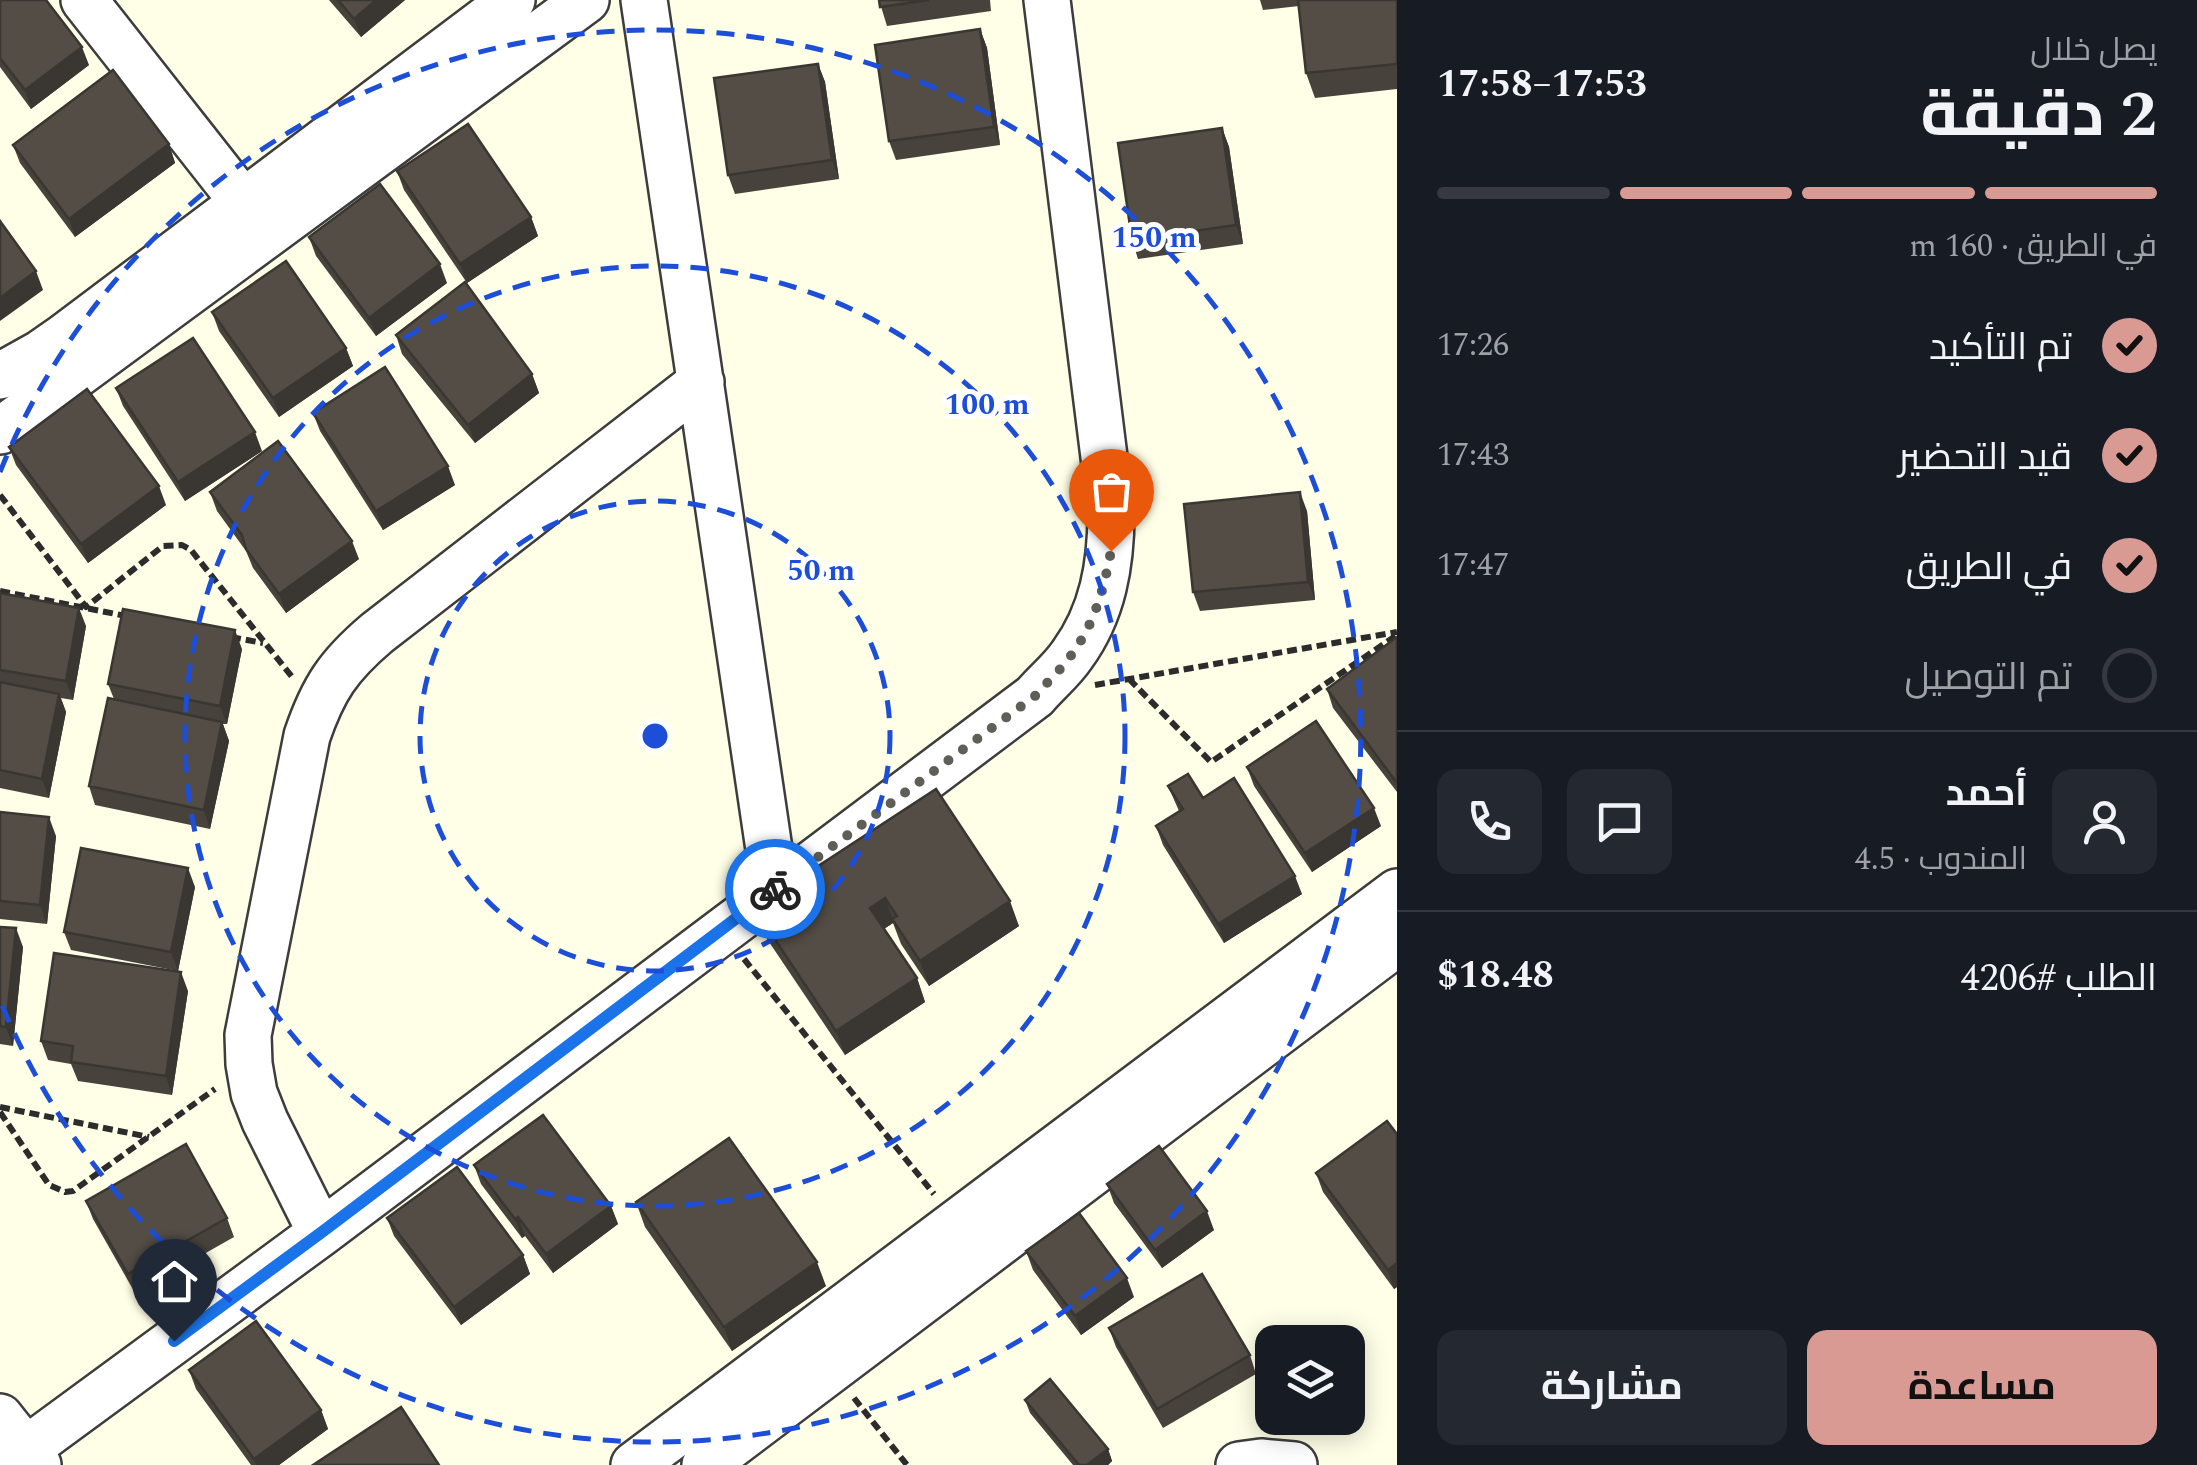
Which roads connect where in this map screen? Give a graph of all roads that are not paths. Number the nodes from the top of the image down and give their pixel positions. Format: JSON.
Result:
{"nodes":[{"id":1,"x":84,"y":0,"type":"edge"},
{"id":2,"x":512,"y":0,"type":"edge"},
{"id":3,"x":586,"y":0,"type":"edge"},
{"id":4,"x":644,"y":0,"type":"edge"},
{"id":5,"x":1047,"y":0,"type":"edge"},
{"id":6,"x":243,"y":202,"type":"junction"},
{"id":7,"x":0,"y":376,"type":"edge"},
{"id":8,"x":701,"y":382,"type":"junction"},
{"id":9,"x":0,"y":431,"type":"edge"},
{"id":10,"x":775,"y":890,"type":"junction"},
{"id":11,"x":1397,"y":892,"type":"edge"},
{"id":12,"x":1397,"y":942,"type":"edge"},
{"id":13,"x":322,"y":1232,"type":"junction"},
{"id":14,"x":17,"y":1449,"type":"edge"},
{"id":15,"x":634,"y":1465,"type":"edge"},
{"id":16,"x":706,"y":1465,"type":"edge"},
{"id":17,"x":1240,"y":1465,"type":"edge"},
{"id":18,"x":1294,"y":1465,"type":"edge"}],
"edges":[{"from":1,"to":6,"type":"street"},
{"from":2,"to":6,"type":"street"},
{"from":3,"to":9,"type":"street"},
{"from":4,"to":8,"type":"street"},
{"from":5,"to":10,"type":"street"},
{"from":6,"to":7,"type":"street"},
{"from":8,"to":10,"type":"street"},
{"from":8,"to":13,"type":"street"},
{"from":10,"to":13,"type":"street"},
{"from":11,"to":15,"type":"street"},
{"from":12,"to":16,"type":"street"},
{"from":13,"to":14,"type":"street"},
{"from":17,"to":18,"type":"street"}]}
